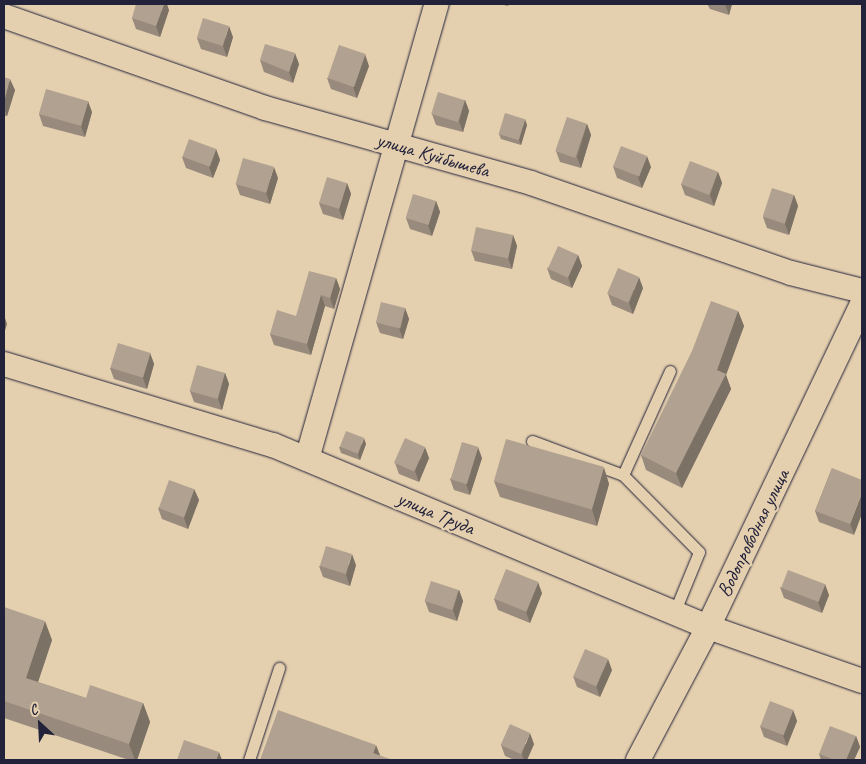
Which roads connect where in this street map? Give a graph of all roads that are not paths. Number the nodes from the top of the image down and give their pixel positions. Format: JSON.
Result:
{"nodes":[{"id":1,"x":437,"y":4,"type":"edge"},
{"id":2,"x":4,"y":16,"type":"edge"},
{"id":3,"x":397,"y":145,"type":"junction"},
{"id":4,"x":862,"y":291,"type":"edge"},
{"id":5,"x":862,"y":304,"type":"edge"},
{"id":6,"x":4,"y":364,"type":"edge"},
{"id":7,"x":670,"y":371,"type":"dead end"},
{"id":8,"x":532,"y":441,"type":"dead end"},
{"id":9,"x":307,"y":459,"type":"junction"},
{"id":10,"x":623,"y":475,"type":"junction"},
{"id":11,"x":674,"y":612,"type":"junction"},
{"id":12,"x":708,"y":627,"type":"junction"},
{"id":13,"x":279,"y":668,"type":"dead end"},
{"id":14,"x":862,"y":681,"type":"edge"},
{"id":15,"x":249,"y":760,"type":"edge"},
{"id":16,"x":638,"y":760,"type":"edge"}],
"edges":[{"from":1,"to":3,"type":"street"},
{"from":2,"to":3,"type":"street","name":"улица Куйбышева"},
{"from":3,"to":4,"type":"street","name":"улица Куйбышева"},
{"from":3,"to":9,"type":"street"},
{"from":5,"to":12,"type":"street","name":"Водопроводная улица"},
{"from":6,"to":9,"type":"street","name":"улица Труда"},
{"from":7,"to":10,"type":"lane"},
{"from":8,"to":10,"type":"lane"},
{"from":9,"to":11,"type":"street","name":"улица Труда"},
{"from":10,"to":11,"type":"lane"},
{"from":11,"to":12,"type":"street","name":"улица Труда"},
{"from":12,"to":14,"type":"street","name":"улица Труда"},
{"from":12,"to":16,"type":"street","name":"Водопроводная улица"},
{"from":13,"to":15,"type":"lane"}]}
